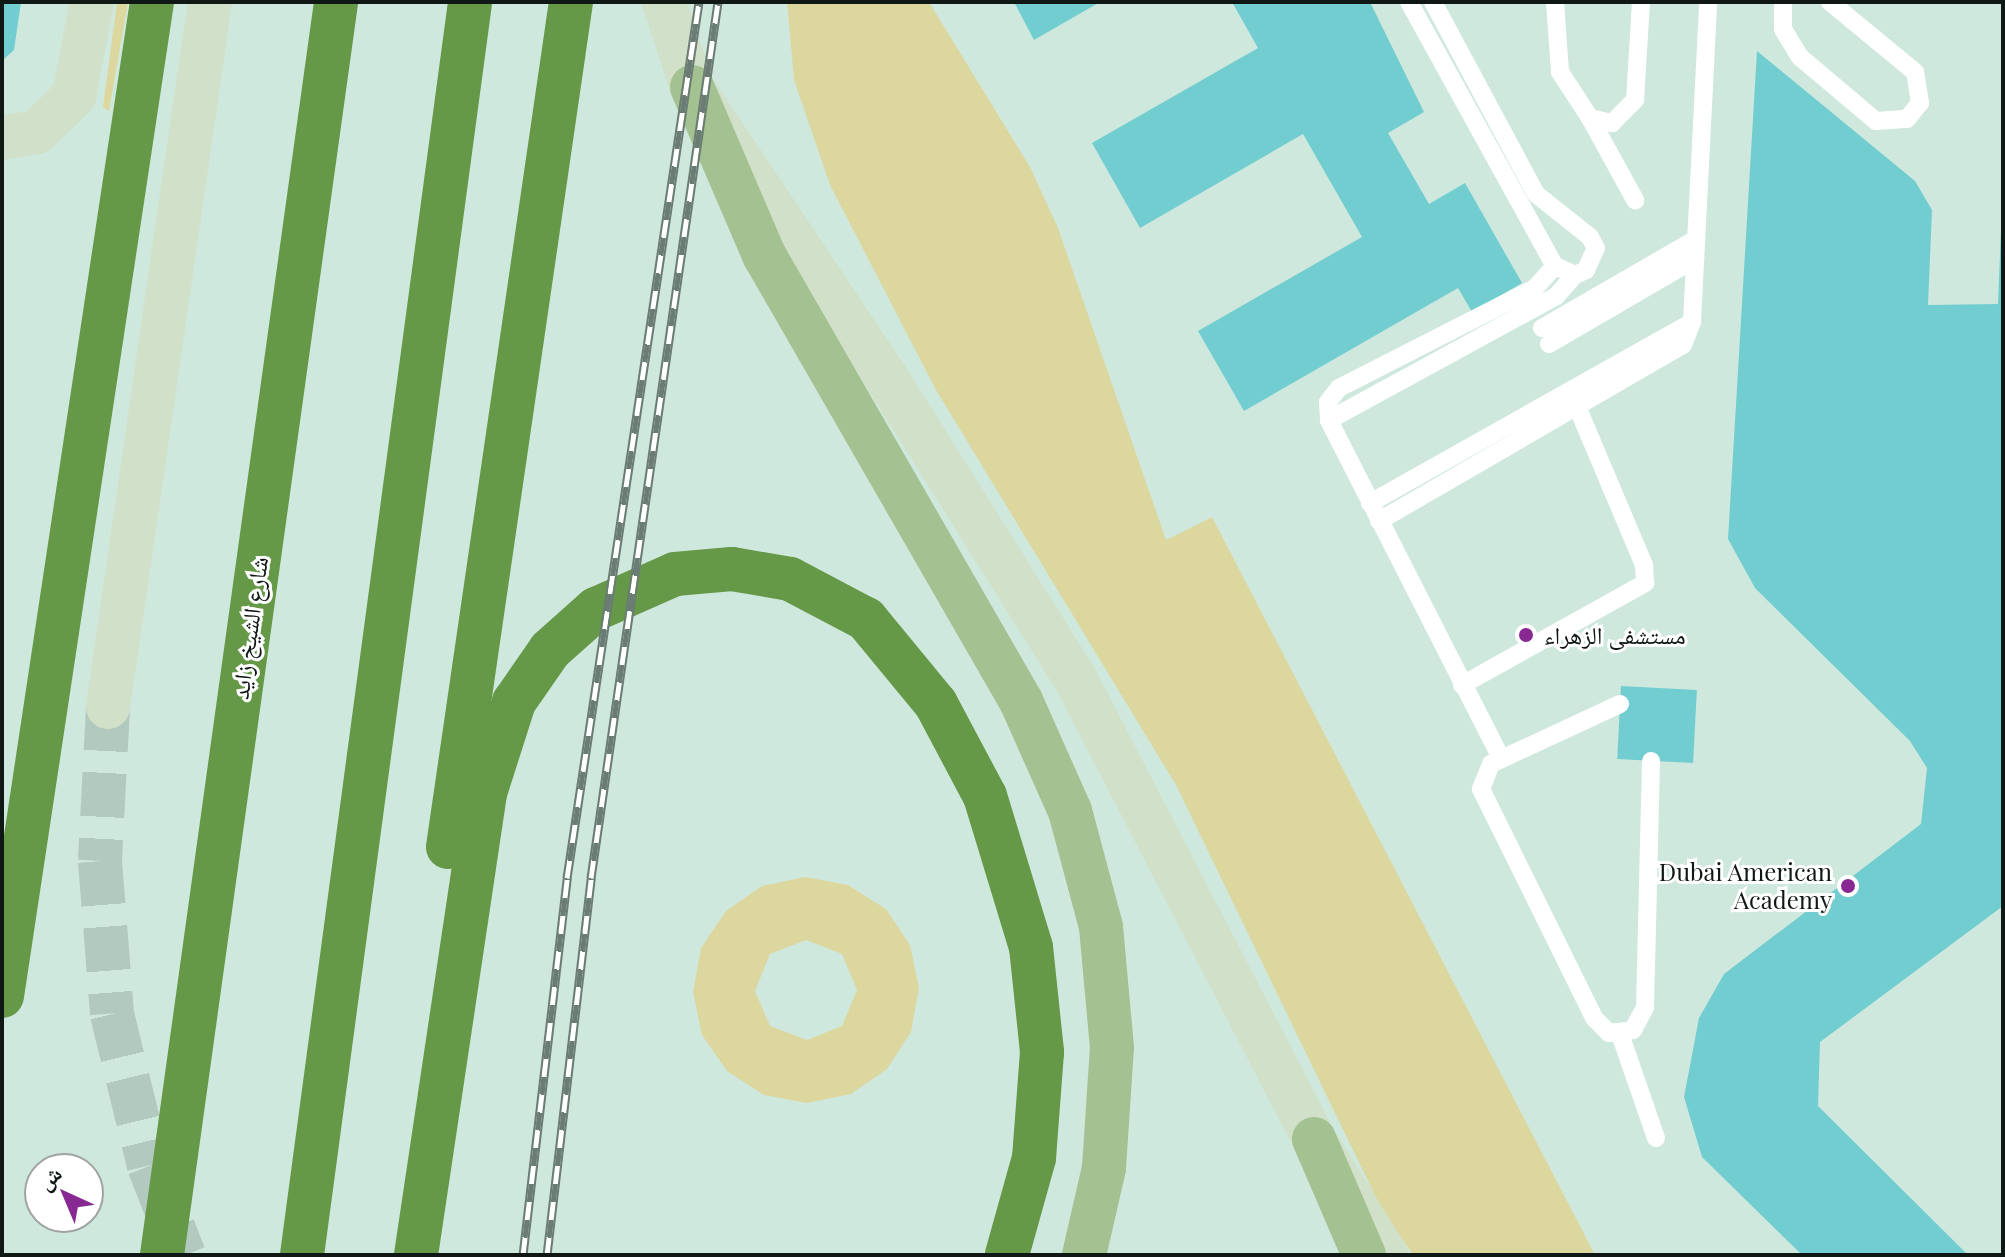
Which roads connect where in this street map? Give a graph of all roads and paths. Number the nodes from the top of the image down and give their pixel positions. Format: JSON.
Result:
{"nodes":[{"id":1,"x":92,"y":2,"type":"edge"},
{"id":2,"x":152,"y":2,"type":"edge"},
{"id":3,"x":210,"y":2,"type":"edge"},
{"id":4,"x":336,"y":2,"type":"edge"},
{"id":5,"x":470,"y":2,"type":"edge"},
{"id":6,"x":571,"y":2,"type":"edge"},
{"id":7,"x":664,"y":2,"type":"edge"},
{"id":8,"x":1409,"y":2,"type":"edge"},
{"id":9,"x":1433,"y":2,"type":"edge"},
{"id":10,"x":1555,"y":2,"type":"edge"},
{"id":11,"x":1641,"y":2,"type":"edge"},
{"id":12,"x":1708,"y":2,"type":"edge"},
{"id":13,"x":1783,"y":2,"type":"edge"},
{"id":14,"x":1830,"y":2,"type":"edge"},
{"id":15,"x":692,"y":87,"type":"junction"},
{"id":16,"x":1590,"y":118,"type":"junction"},
{"id":17,"x":2,"y":138,"type":"edge"},
{"id":18,"x":1635,"y":200,"type":"dead end"},
{"id":19,"x":1696,"y":239,"type":"junction"},
{"id":20,"x":1695,"y":259,"type":"junction"},
{"id":21,"x":1555,"y":266,"type":"junction"},
{"id":22,"x":1575,"y":275,"type":"junction"},
{"id":23,"x":1692,"y":322,"type":"junction"},
{"id":24,"x":1578,"y":409,"type":"junction"},
{"id":25,"x":1329,"y":420,"type":"junction"},
{"id":26,"x":1370,"y":503,"type":"junction"},
{"id":27,"x":1379,"y":521,"type":"junction"},
{"id":28,"x":1462,"y":685,"type":"junction"},
{"id":29,"x":1620,"y":704,"type":"dead end"},
{"id":30,"x":108,"y":707,"type":"tunnel mouth"},
{"id":31,"x":1501,"y":758,"type":"junction"},
{"id":32,"x":1651,"y":761,"type":"dead end"},
{"id":33,"x":2,"y":996,"type":"edge"},
{"id":34,"x":1620,"y":1034,"type":"junction"},
{"id":35,"x":1656,"y":1138,"type":"dead end"},
{"id":36,"x":1314,"y":1139,"type":"junction"},
{"id":37,"x":162,"y":1255,"type":"edge"},
{"id":38,"x":302,"y":1255,"type":"edge"},
{"id":39,"x":406,"y":1255,"type":"edge"},
{"id":40,"x":416,"y":1255,"type":"edge"},
{"id":41,"x":1007,"y":1255,"type":"edge"},
{"id":42,"x":1084,"y":1255,"type":"edge"},
{"id":43,"x":1364,"y":1255,"type":"edge"},
{"id":44,"x":1386,"y":1255,"type":"edge"}],
"edges":[{"from":1,"to":17,"type":"main road"},
{"from":2,"to":33,"type":"highway"},
{"from":3,"to":30,"type":"main road"},
{"from":4,"to":37,"type":"highway","name":"شارع الشيخ زايد"},
{"from":5,"to":38,"type":"highway"},
{"from":6,"to":39,"type":"highway"},
{"from":7,"to":15,"type":"main road"},
{"from":8,"to":21,"type":"lane"},
{"from":9,"to":22,"type":"lane"},
{"from":10,"to":16,"type":"lane"},
{"from":11,"to":16,"type":"lane"},
{"from":12,"to":19,"type":"lane"},
{"from":13,"to":14,"type":"lane"},
{"from":15,"to":36,"type":"main road"},
{"from":15,"to":42,"type":"main road"},
{"from":16,"to":18,"type":"lane"},
{"from":19,"to":20,"type":"lane"},
{"from":19,"to":20,"type":"lane"},
{"from":20,"to":23,"type":"lane"},
{"from":21,"to":22,"type":"lane"},
{"from":21,"to":25,"type":"lane"},
{"from":22,"to":25,"type":"lane"},
{"from":23,"to":24,"type":"lane"},
{"from":23,"to":26,"type":"lane"},
{"from":24,"to":27,"type":"lane"},
{"from":24,"to":28,"type":"lane"},
{"from":25,"to":26,"type":"lane"},
{"from":26,"to":27,"type":"lane"},
{"from":27,"to":28,"type":"lane"},
{"from":28,"to":31,"type":"lane"},
{"from":29,"to":31,"type":"lane"},
{"from":31,"to":34,"type":"lane"},
{"from":32,"to":34,"type":"lane"},
{"from":34,"to":35,"type":"lane"},
{"from":36,"to":43,"type":"main road"},
{"from":36,"to":44,"type":"main road"},
{"from":40,"to":41,"type":"highway"}]}
